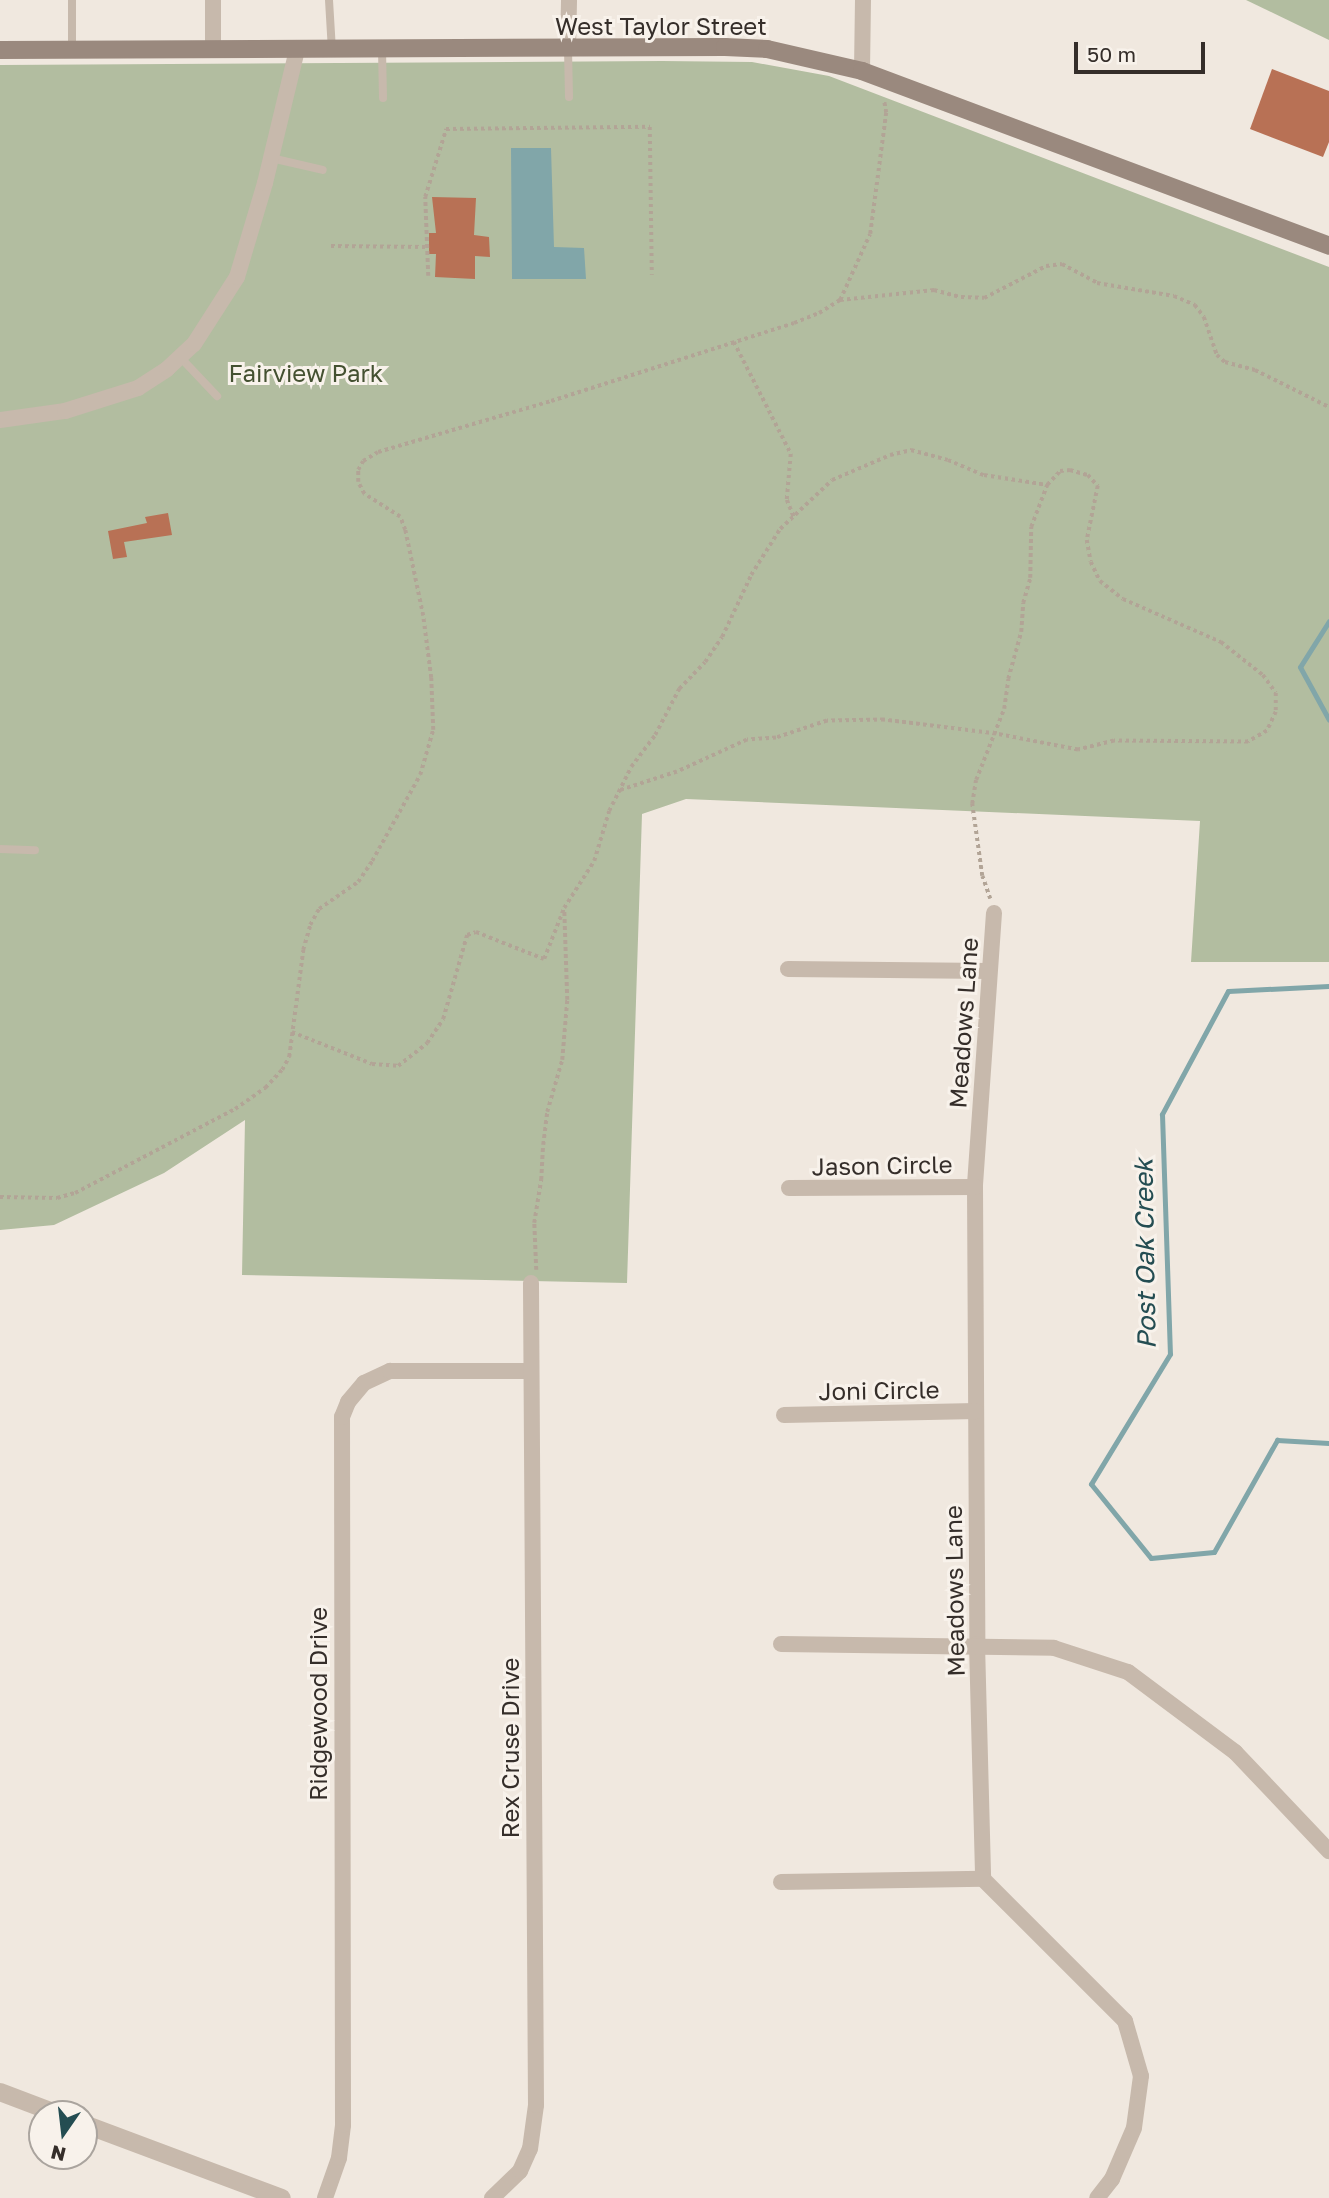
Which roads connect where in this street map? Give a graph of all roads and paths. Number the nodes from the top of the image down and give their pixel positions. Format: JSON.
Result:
{"nodes":[{"id":1,"x":72,"y":0,"type":"edge"},
{"id":2,"x":213,"y":0,"type":"edge"},
{"id":3,"x":329,"y":0,"type":"edge"},
{"id":4,"x":569,"y":0,"type":"edge"},
{"id":5,"x":863,"y":0,"type":"edge"},
{"id":6,"x":214,"y":49,"type":"junction"},
{"id":7,"x":568,"y":49,"type":"junction"},
{"id":8,"x":0,"y":50,"type":"edge"},
{"id":9,"x":72,"y":50,"type":"junction"},
{"id":10,"x":297,"y":50,"type":"junction"},
{"id":11,"x":332,"y":50,"type":"junction"},
{"id":12,"x":382,"y":50,"type":"junction"},
{"id":13,"x":862,"y":71,"type":"junction"},
{"id":14,"x":569,"y":97,"type":"dead end"},
{"id":15,"x":383,"y":98,"type":"dead end"},
{"id":16,"x":884,"y":102,"type":"dead end"},
{"id":17,"x":271,"y":158,"type":"junction"},
{"id":18,"x":323,"y":170,"type":"dead end"},
{"id":19,"x":331,"y":246,"type":"dead end"},
{"id":20,"x":1329,"y":246,"type":"edge"},
{"id":21,"x":428,"y":247,"type":"junction"},
{"id":22,"x":652,"y":275,"type":"dead end"},
{"id":23,"x":428,"y":276,"type":"dead end"},
{"id":24,"x":840,"y":300,"type":"junction"},
{"id":25,"x":734,"y":342,"type":"junction"},
{"id":26,"x":180,"y":357,"type":"junction"},
{"id":27,"x":216,"y":396,"type":"dead end"},
{"id":28,"x":1329,"y":407,"type":"edge"},
{"id":29,"x":0,"y":420,"type":"edge"},
{"id":30,"x":1047,"y":485,"type":"junction"},
{"id":31,"x":793,"y":517,"type":"junction"},
{"id":32,"x":996,"y":734,"type":"junction"},
{"id":33,"x":619,"y":791,"type":"junction"},
{"id":34,"x":0,"y":849,"type":"edge"},
{"id":35,"x":35,"y":850,"type":"dead end"},
{"id":36,"x":564,"y":908,"type":"junction"},
{"id":37,"x":994,"y":913,"type":"joint"},
{"id":38,"x":788,"y":969,"type":"dead end"},
{"id":39,"x":989,"y":971,"type":"junction"},
{"id":40,"x":292,"y":1032,"type":"junction"},
{"id":41,"x":975,"y":1186,"type":"junction"},
{"id":42,"x":789,"y":1188,"type":"dead end"},
{"id":43,"x":0,"y":1197,"type":"edge"},
{"id":44,"x":531,"y":1283,"type":"joint"},
{"id":45,"x":530,"y":1371,"type":"junction"},
{"id":46,"x":976,"y":1411,"type":"junction"},
{"id":47,"x":784,"y":1415,"type":"dead end"},
{"id":48,"x":781,"y":1644,"type":"dead end"},
{"id":49,"x":977,"y":1644,"type":"junction"},
{"id":50,"x":1329,"y":1851,"type":"edge"},
{"id":51,"x":983,"y":1879,"type":"junction"},
{"id":52,"x":781,"y":1882,"type":"dead end"},
{"id":53,"x":0,"y":2092,"type":"edge"},
{"id":54,"x":28,"y":2103,"type":"edge"},
{"id":55,"x":98,"y":2129,"type":"edge"},
{"id":56,"x":282,"y":2198,"type":"edge"},
{"id":57,"x":325,"y":2198,"type":"edge"},
{"id":58,"x":492,"y":2198,"type":"edge"},
{"id":59,"x":1097,"y":2198,"type":"edge"}],
"edges":[{"from":1,"to":9,"type":"lane"},
{"from":2,"to":6,"type":"street"},
{"from":3,"to":11,"type":"lane"},
{"from":4,"to":7,"type":"street"},
{"from":5,"to":13,"type":"street"},
{"from":6,"to":9,"type":"main road","name":"West Taylor Street"},
{"from":6,"to":10,"type":"main road","name":"West Taylor Street"},
{"from":7,"to":12,"type":"main road","name":"West Taylor Street"},
{"from":7,"to":13,"type":"main road","name":"West Taylor Street"},
{"from":7,"to":14,"type":"lane"},
{"from":8,"to":9,"type":"main road","name":"West Taylor Street"},
{"from":10,"to":11,"type":"main road","name":"West Taylor Street"},
{"from":10,"to":17,"type":"street"},
{"from":11,"to":12,"type":"main road","name":"West Taylor Street"},
{"from":12,"to":15,"type":"lane"},
{"from":13,"to":20,"type":"main road","name":"West Taylor Street"},
{"from":16,"to":24,"type":"path"},
{"from":17,"to":18,"type":"lane"},
{"from":17,"to":26,"type":"street"},
{"from":19,"to":21,"type":"path"},
{"from":21,"to":22,"type":"path"},
{"from":21,"to":23,"type":"path"},
{"from":24,"to":25,"type":"path"},
{"from":24,"to":28,"type":"path"},
{"from":25,"to":31,"type":"path"},
{"from":25,"to":40,"type":"path"},
{"from":26,"to":27,"type":"lane"},
{"from":26,"to":29,"type":"street"},
{"from":30,"to":31,"type":"path"},
{"from":30,"to":32,"type":"path"},
{"from":30,"to":32,"type":"path"},
{"from":31,"to":33,"type":"path"},
{"from":32,"to":33,"type":"path"},
{"from":32,"to":37,"type":"path"},
{"from":33,"to":36,"type":"path"},
{"from":34,"to":35,"type":"lane"},
{"from":36,"to":40,"type":"path"},
{"from":36,"to":44,"type":"path"},
{"from":37,"to":39,"type":"street","name":"Meadows Lane"},
{"from":38,"to":39,"type":"street"},
{"from":39,"to":41,"type":"street","name":"Meadows Lane"},
{"from":40,"to":43,"type":"path"},
{"from":41,"to":42,"type":"street","name":"Jason Circle"},
{"from":41,"to":46,"type":"street","name":"Meadows Lane"},
{"from":44,"to":45,"type":"street","name":"Rex Cruse Drive"},
{"from":45,"to":57,"type":"street","name":"Ridgewood Drive"},
{"from":45,"to":58,"type":"street","name":"Rex Cruse Drive"},
{"from":46,"to":47,"type":"street","name":"Joni Circle"},
{"from":46,"to":49,"type":"street","name":"Meadows Lane"},
{"from":48,"to":49,"type":"street"},
{"from":49,"to":50,"type":"street"},
{"from":49,"to":51,"type":"street","name":"Meadows Lane"},
{"from":51,"to":52,"type":"street"},
{"from":51,"to":59,"type":"street"},
{"from":53,"to":54,"type":"street"},
{"from":55,"to":56,"type":"street"}]}
